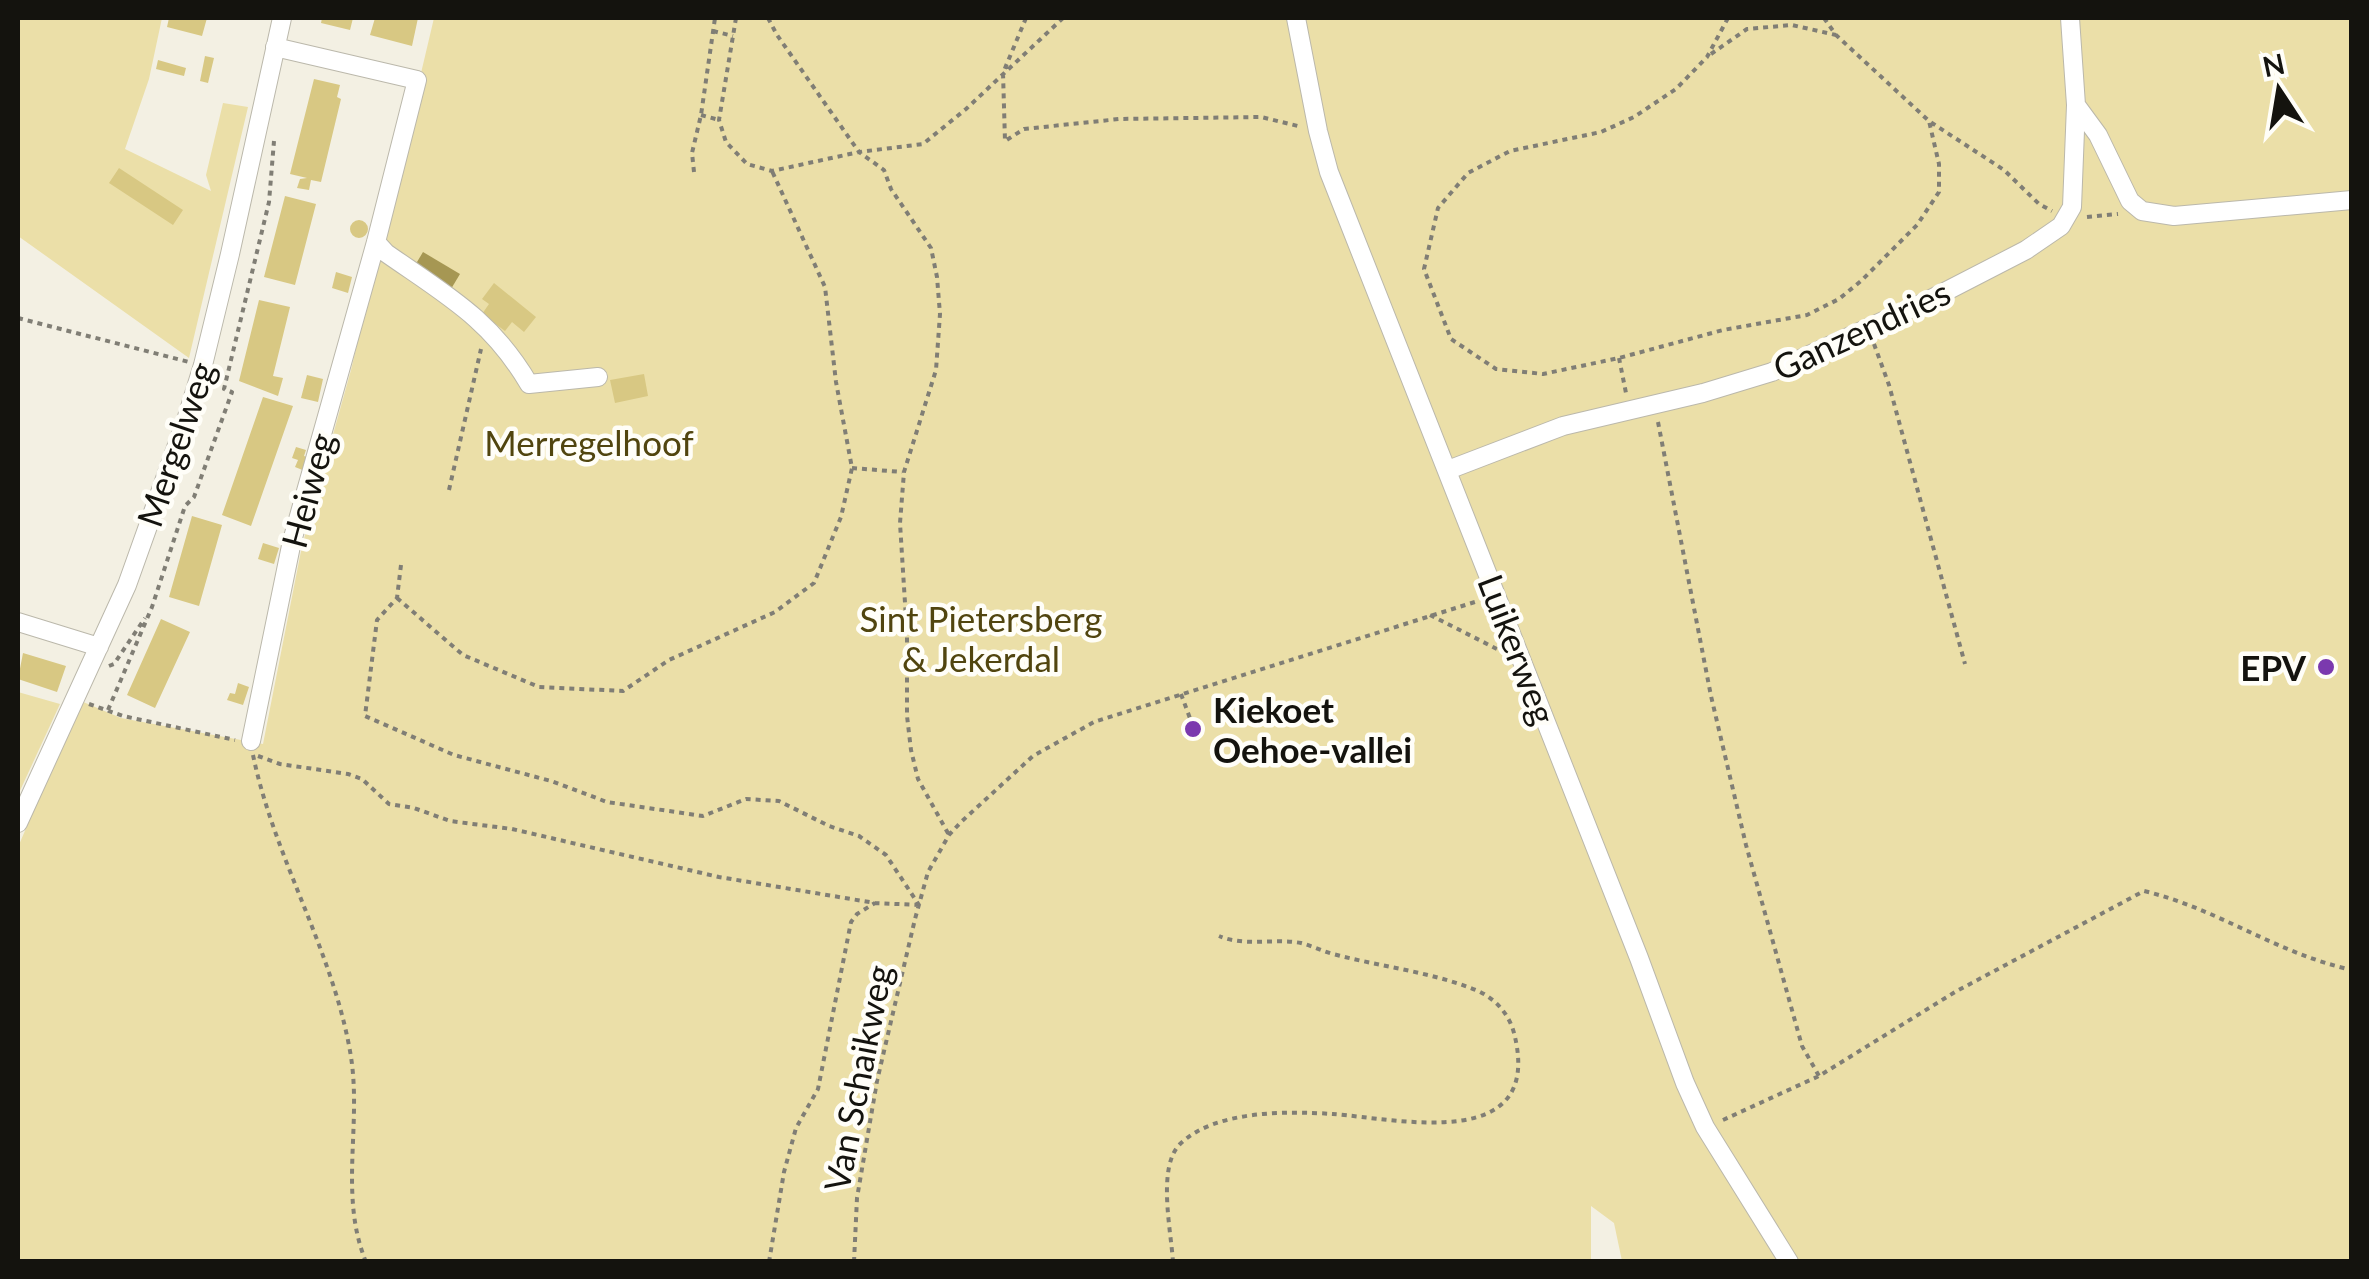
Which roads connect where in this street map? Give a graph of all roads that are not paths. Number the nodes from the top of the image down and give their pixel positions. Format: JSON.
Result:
{"nodes":[{"id":1,"x":282,"y":18,"type":"edge"},
{"id":2,"x":1296,"y":18,"type":"edge"},
{"id":3,"x":2070,"y":18,"type":"edge"},
{"id":4,"x":275,"y":47,"type":"junction"},
{"id":5,"x":2076,"y":106,"type":"junction"},
{"id":6,"x":2352,"y":200,"type":"edge"},
{"id":7,"x":381,"y":248,"type":"junction"},
{"id":8,"x":598,"y":376,"type":"dead end"},
{"id":9,"x":1448,"y":470,"type":"junction"},
{"id":10,"x":18,"y":622,"type":"edge"},
{"id":11,"x":99,"y":647,"type":"junction"},
{"id":12,"x":251,"y":748,"type":"road end"},
{"id":13,"x":18,"y":823,"type":"edge"},
{"id":14,"x":1789,"y":1262,"type":"edge"}],
"edges":[{"from":1,"to":4,"type":"street","name":"Mergelweg"},
{"from":2,"to":9,"type":"street","name":"Luikerweg"},
{"from":3,"to":5,"type":"street"},
{"from":4,"to":7,"type":"street","name":"Heiweg"},
{"from":4,"to":11,"type":"street","name":"Mergelweg"},
{"from":5,"to":6,"type":"street"},
{"from":5,"to":9,"type":"street","name":"Ganzendries"},
{"from":7,"to":8,"type":"street"},
{"from":7,"to":12,"type":"street","name":"Heiweg"},
{"from":9,"to":14,"type":"street","name":"Luikerweg"},
{"from":10,"to":11,"type":"street"},
{"from":11,"to":13,"type":"street","name":"Mergelweg"}]}
